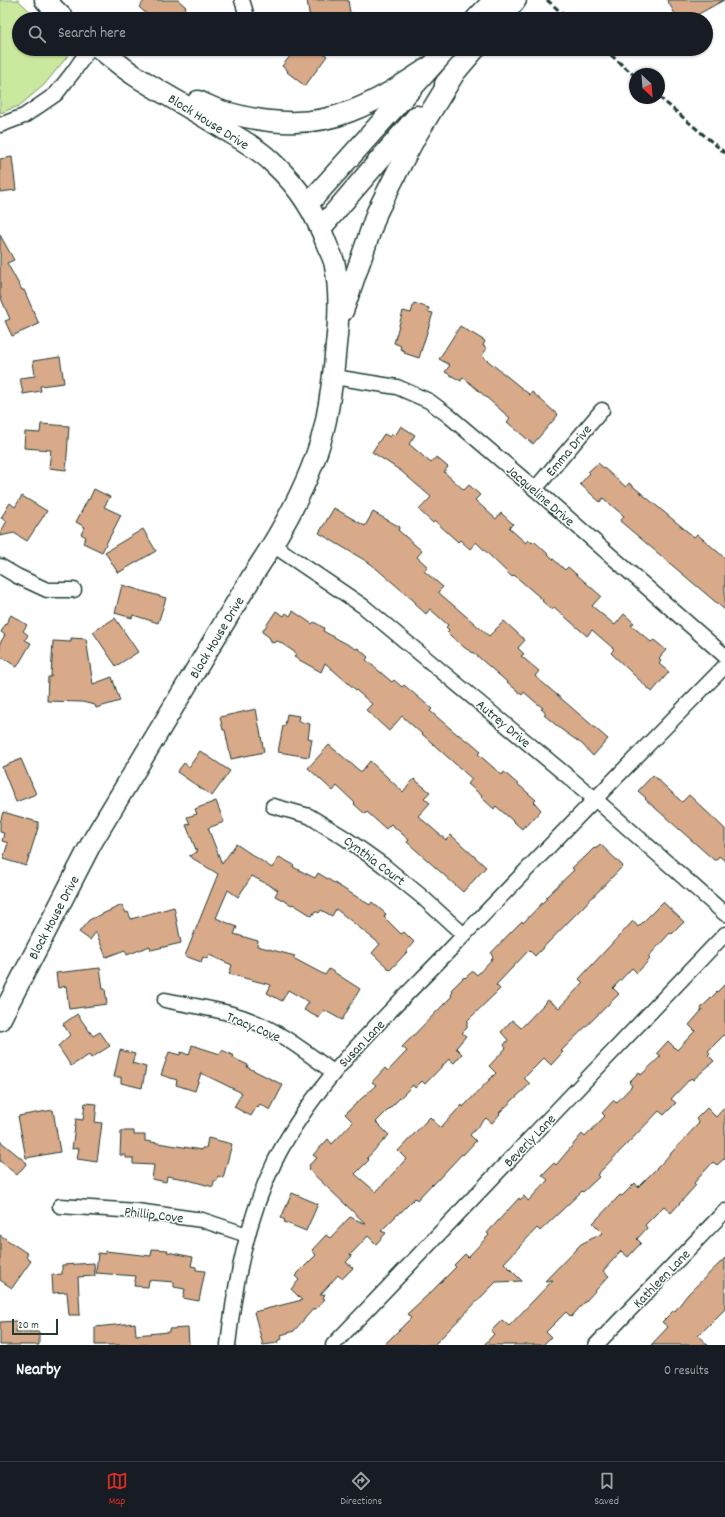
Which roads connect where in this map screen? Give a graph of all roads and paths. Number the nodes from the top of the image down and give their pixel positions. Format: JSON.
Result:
{"nodes":[{"id":1,"x":45,"y":0,"type":"edge"},
{"id":2,"x":494,"y":0,"type":"edge"},
{"id":3,"x":516,"y":0,"type":"edge"},
{"id":4,"x":57,"y":12,"type":"edge"},
{"id":5,"x":483,"y":12,"type":"edge"},
{"id":6,"x":506,"y":12,"type":"edge"},
{"id":7,"x":84,"y":56,"type":"edge"},
{"id":8,"x":109,"y":56,"type":"edge"},
{"id":9,"x":440,"y":56,"type":"edge"},
{"id":10,"x":469,"y":56,"type":"edge"},
{"id":11,"x":431,"y":66,"type":"junction"},
{"id":12,"x":454,"y":74,"type":"junction"},
{"id":13,"x":135,"y":76,"type":"junction"},
{"id":14,"x":0,"y":125,"type":"edge"},
{"id":15,"x":308,"y":204,"type":"junction"},
{"id":16,"x":321,"y":228,"type":"junction"},
{"id":17,"x":338,"y":327,"type":"junction"},
{"id":18,"x":334,"y":377,"type":"junction"},
{"id":19,"x":602,"y":410,"type":"dead end"},
{"id":20,"x":535,"y":489,"type":"junction"},
{"id":21,"x":273,"y":545,"type":"junction"},
{"id":22,"x":0,"y":566,"type":"edge"},
{"id":23,"x":74,"y":590,"type":"dead end"},
{"id":24,"x":725,"y":656,"type":"edge"},
{"id":25,"x":725,"y":666,"type":"edge"},
{"id":26,"x":594,"y":799,"type":"junction"},
{"id":27,"x":273,"y":806,"type":"dead end"},
{"id":28,"x":725,"y":914,"type":"edge"},
{"id":29,"x":725,"y":934,"type":"edge"},
{"id":30,"x":464,"y":935,"type":"junction"},
{"id":31,"x":165,"y":1000,"type":"dead end"},
{"id":32,"x":0,"y":1020,"type":"edge"},
{"id":33,"x":333,"y":1072,"type":"junction"},
{"id":34,"x":60,"y":1206,"type":"dead end"},
{"id":35,"x":725,"y":1211,"type":"edge"},
{"id":36,"x":247,"y":1234,"type":"junction"},
{"id":37,"x":228,"y":1345,"type":"edge"},
{"id":38,"x":332,"y":1345,"type":"edge"},
{"id":39,"x":596,"y":1345,"type":"edge"}],
"edges":[{"from":1,"to":4,"type":"street"},
{"from":2,"to":5,"type":"street"},
{"from":3,"to":6,"type":"street"},
{"from":7,"to":14,"type":"street"},
{"from":8,"to":13,"type":"street","name":"Block House Drive"},
{"from":9,"to":11,"type":"street"},
{"from":10,"to":12,"type":"street"},
{"from":11,"to":13,"type":"street"},
{"from":11,"to":15,"type":"street"},
{"from":12,"to":16,"type":"street"},
{"from":12,"to":17,"type":"street"},
{"from":13,"to":15,"type":"street","name":"Block House Drive"},
{"from":15,"to":16,"type":"street","name":"Block House Drive"},
{"from":16,"to":17,"type":"street","name":"Block House Drive"},
{"from":17,"to":18,"type":"street","name":"Block House Drive"},
{"from":18,"to":20,"type":"street","name":"Jacqueline Drive"},
{"from":18,"to":21,"type":"street","name":"Block House Drive"},
{"from":19,"to":20,"type":"street","name":"Emma Drive"},
{"from":20,"to":24,"type":"street","name":"Jacqueline Drive"},
{"from":21,"to":26,"type":"street","name":"Autrey Drive"},
{"from":21,"to":32,"type":"street","name":"Block House Drive"},
{"from":22,"to":23,"type":"street"},
{"from":25,"to":26,"type":"street"},
{"from":26,"to":28,"type":"street","name":"Autrey Drive"},
{"from":26,"to":30,"type":"street","name":"Susan Lane"},
{"from":27,"to":30,"type":"street","name":"Cynthia Court"},
{"from":29,"to":38,"type":"street","name":"Beverly Lane"},
{"from":30,"to":33,"type":"street","name":"Susan Lane"},
{"from":31,"to":33,"type":"street","name":"Tracy Cove"},
{"from":33,"to":36,"type":"street","name":"Susan Lane"},
{"from":34,"to":36,"type":"street","name":"Phillip Cove"},
{"from":35,"to":39,"type":"street","name":"Kathleen Lane"},
{"from":36,"to":37,"type":"street","name":"Susan Lane"}]}
